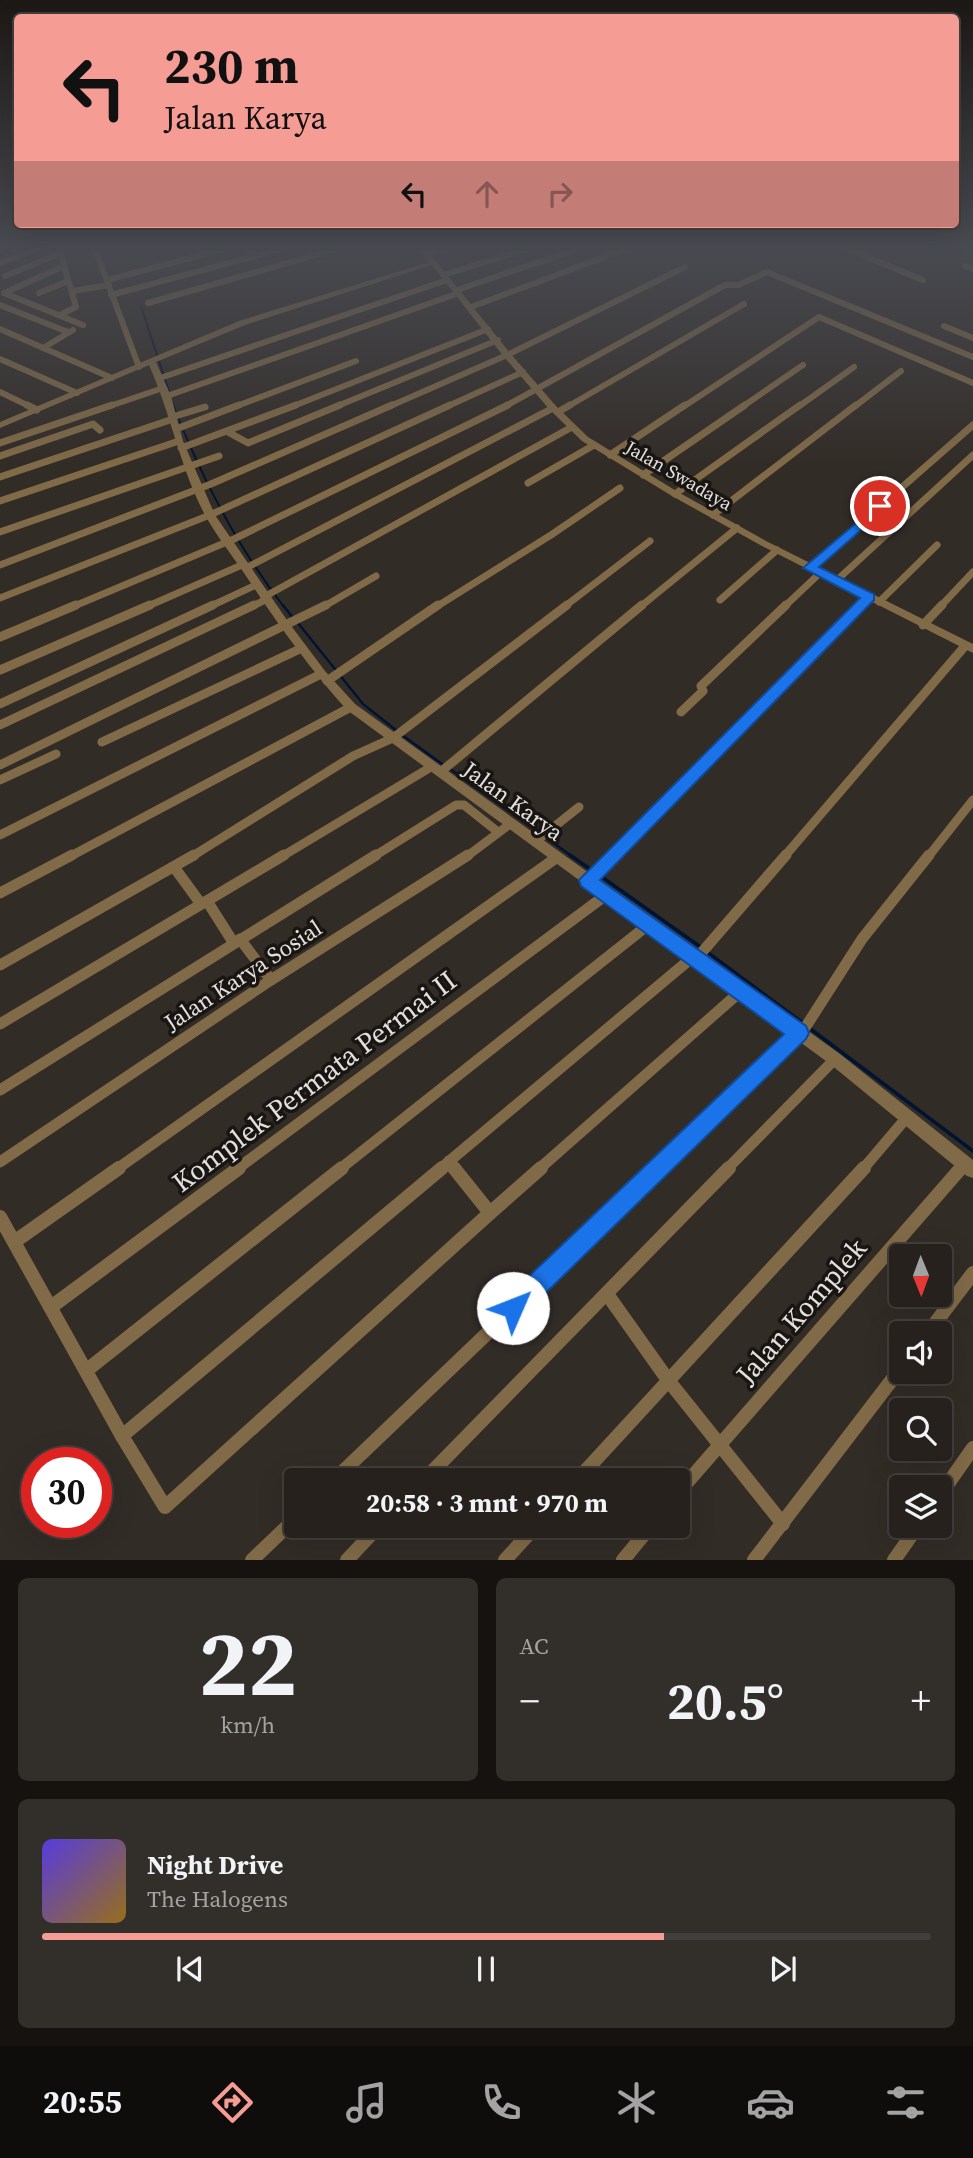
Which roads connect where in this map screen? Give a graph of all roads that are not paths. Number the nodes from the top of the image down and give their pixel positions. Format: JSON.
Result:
{"nodes":[{"id":1,"x":35,"y":319,"type":"edge"},
{"id":2,"x":69,"y":319,"type":"edge"},
{"id":3,"x":120,"y":319,"type":"edge"},
{"id":4,"x":255,"y":319,"type":"edge"},
{"id":5,"x":330,"y":319,"type":"edge"},
{"id":6,"x":385,"y":319,"type":"edge"},
{"id":7,"x":480,"y":319,"type":"edge"},
{"id":8,"x":580,"y":319,"type":"edge"},
{"id":9,"x":665,"y":319,"type":"edge"},
{"id":10,"x":716,"y":319,"type":"edge"},
{"id":11,"x":816,"y":319,"type":"edge"},
{"id":12,"x":823,"y":319,"type":"edge"},
{"id":13,"x":881,"y":319,"type":"edge"},
{"id":14,"x":310,"y":326,"type":"junction"},
{"id":15,"x":944,"y":327,"type":"dead end"},
{"id":16,"x":488,"y":329,"type":"junction"},
{"id":17,"x":0,"y":330,"type":"edge"},
{"id":18,"x":68,"y":332,"type":"junction"},
{"id":19,"x":973,"y":338,"type":"edge"},
{"id":20,"x":330,"y":339,"type":"junction"},
{"id":21,"x":498,"y":340,"type":"junction"},
{"id":22,"x":43,"y":348,"type":"junction"},
{"id":23,"x":507,"y":355,"type":"junction"},
{"id":24,"x":973,"y":358,"type":"edge"},
{"id":25,"x":0,"y":359,"type":"edge"},
{"id":26,"x":356,"y":361,"type":"dead end"},
{"id":27,"x":154,"y":362,"type":"junction"},
{"id":28,"x":803,"y":365,"type":"dead end"},
{"id":29,"x":139,"y":367,"type":"junction"},
{"id":30,"x":854,"y":367,"type":"dead end"},
{"id":31,"x":901,"y":371,"type":"dead end"},
{"id":32,"x":523,"y":372,"type":"junction"},
{"id":33,"x":112,"y":378,"type":"junction"},
{"id":34,"x":361,"y":379,"type":"junction"},
{"id":35,"x":973,"y":383,"type":"edge"},
{"id":36,"x":166,"y":387,"type":"junction"},
{"id":37,"x":377,"y":390,"type":"junction"},
{"id":38,"x":539,"y":390,"type":"junction"},
{"id":39,"x":0,"y":393,"type":"edge"},
{"id":40,"x":77,"y":393,"type":"junction"},
{"id":41,"x":205,"y":407,"type":"dead end"},
{"id":42,"x":37,"y":410,"type":"junction"},
{"id":43,"x":556,"y":410,"type":"junction"},
{"id":44,"x":0,"y":425,"type":"edge"},
{"id":45,"x":973,"y":425,"type":"edge"},
{"id":46,"x":572,"y":427,"type":"junction"},
{"id":47,"x":100,"y":430,"type":"dead end"},
{"id":48,"x":228,"y":432,"type":"junction"},
{"id":49,"x":180,"y":433,"type":"junction"},
{"id":50,"x":47,"y":439,"type":"junction"},
{"id":51,"x":0,"y":443,"type":"edge"},
{"id":52,"x":594,"y":445,"type":"junction"},
{"id":53,"x":610,"y":455,"type":"junction"},
{"id":54,"x":973,"y":455,"type":"edge"},
{"id":55,"x":0,"y":456,"type":"edge"},
{"id":56,"x":60,"y":456,"type":"junction"},
{"id":57,"x":219,"y":456,"type":"dead end"},
{"id":58,"x":195,"y":465,"type":"junction"},
{"id":59,"x":643,"y":475,"type":"junction"},
{"id":60,"x":0,"y":477,"type":"edge"},
{"id":61,"x":528,"y":484,"type":"dead end"},
{"id":62,"x":206,"y":487,"type":"junction"},
{"id":63,"x":620,"y":488,"type":"dead end"},
{"id":64,"x":675,"y":494,"type":"junction"},
{"id":65,"x":0,"y":501,"type":"edge"},
{"id":66,"x":213,"y":514,"type":"junction"},
{"id":67,"x":713,"y":515,"type":"junction"},
{"id":68,"x":737,"y":528,"type":"junction"},
{"id":69,"x":1,"y":529,"type":"edge"},
{"id":70,"x":231,"y":541,"type":"junction"},
{"id":71,"x":650,"y":541,"type":"dead end"},
{"id":72,"x":937,"y":545,"type":"dead end"},
{"id":73,"x":777,"y":550,"type":"junction"},
{"id":74,"x":0,"y":565,"type":"edge"},
{"id":75,"x":247,"y":566,"type":"junction"},
{"id":76,"x":810,"y":568,"type":"junction"},
{"id":77,"x":973,"y":572,"type":"edge"},
{"id":78,"x":820,"y":573,"type":"junction"},
{"id":79,"x":376,"y":576,"type":"dead end"},
{"id":80,"x":836,"y":581,"type":"junction"},
{"id":81,"x":265,"y":594,"type":"junction"},
{"id":82,"x":869,"y":597,"type":"junction"},
{"id":83,"x":0,"y":598,"type":"edge"},
{"id":84,"x":720,"y":600,"type":"dead end"},
{"id":85,"x":879,"y":602,"type":"junction"},
{"id":86,"x":293,"y":623,"type":"junction"},
{"id":87,"x":923,"y":625,"type":"junction"},
{"id":88,"x":0,"y":637,"type":"edge"},
{"id":89,"x":302,"y":648,"type":"junction"},
{"id":90,"x":971,"y":648,"type":"edge"},
{"id":91,"x":0,"y":670,"type":"edge"},
{"id":92,"x":326,"y":678,"type":"junction"},
{"id":93,"x":0,"y":704,"type":"edge"},
{"id":94,"x":351,"y":708,"type":"junction"},
{"id":95,"x":681,"y":712,"type":"dead end"},
{"id":96,"x":0,"y":725,"type":"edge"},
{"id":97,"x":398,"y":735,"type":"junction"},
{"id":98,"x":102,"y":742,"type":"dead end"},
{"id":99,"x":56,"y":754,"type":"dead end"},
{"id":100,"x":0,"y":765,"type":"edge"},
{"id":101,"x":441,"y":768,"type":"junction"},
{"id":102,"x":0,"y":780,"type":"edge"},
{"id":103,"x":973,"y":800,"type":"edge"},
{"id":104,"x":579,"y":807,"type":"dead end"},
{"id":105,"x":510,"y":824,"type":"junction"},
{"id":106,"x":498,"y":832,"type":"junction"},
{"id":107,"x":0,"y":835,"type":"edge"},
{"id":108,"x":539,"y":839,"type":"junction"},
{"id":109,"x":556,"y":858,"type":"junction"},
{"id":110,"x":174,"y":867,"type":"junction"},
{"id":111,"x":589,"y":879,"type":"junction"},
{"id":112,"x":0,"y":893,"type":"edge"},
{"id":113,"x":606,"y":895,"type":"junction"},
{"id":114,"x":204,"y":903,"type":"junction"},
{"id":115,"x":648,"y":925,"type":"junction"},
{"id":116,"x":237,"y":940,"type":"junction"},
{"id":117,"x":697,"y":956,"type":"junction"},
{"id":118,"x":0,"y":965,"type":"edge"},
{"id":119,"x":271,"y":981,"type":"junction"},
{"id":120,"x":741,"y":991,"type":"junction"},
{"id":121,"x":0,"y":1024,"type":"edge"},
{"id":122,"x":801,"y":1032,"type":"junction"},
{"id":123,"x":835,"y":1059,"type":"junction"},
{"id":124,"x":0,"y":1090,"type":"edge"},
{"id":125,"x":908,"y":1116,"type":"junction"},
{"id":126,"x":449,"y":1161,"type":"junction"},
{"id":127,"x":0,"y":1162,"type":"edge"},
{"id":128,"x":969,"y":1166,"type":"edge"},
{"id":129,"x":490,"y":1213,"type":"junction"},
{"id":130,"x":0,"y":1217,"type":"edge"},
{"id":131,"x":14,"y":1242,"type":"junction"},
{"id":132,"x":973,"y":1273,"type":"edge"},
{"id":133,"x":607,"y":1293,"type":"junction"},
{"id":134,"x":51,"y":1307,"type":"junction"},
{"id":135,"x":938,"y":1321,"type":"edge"},
{"id":136,"x":87,"y":1370,"type":"junction"},
{"id":137,"x":668,"y":1380,"type":"junction"},
{"id":138,"x":889,"y":1384,"type":"edge"},
{"id":139,"x":122,"y":1436,"type":"junction"},
{"id":140,"x":719,"y":1443,"type":"junction"},
{"id":141,"x":973,"y":1448,"type":"edge"},
{"id":142,"x":347,"y":1468,"type":"edge"},
{"id":143,"x":436,"y":1468,"type":"edge"},
{"id":144,"x":588,"y":1468,"type":"edge"},
{"id":145,"x":690,"y":1478,"type":"edge"},
{"id":146,"x":952,"y":1478,"type":"edge"},
{"id":147,"x":783,"y":1524,"type":"junction"},
{"id":148,"x":284,"y":1529,"type":"edge"},
{"id":149,"x":367,"y":1538,"type":"edge"},
{"id":150,"x":525,"y":1538,"type":"edge"},
{"id":151,"x":640,"y":1538,"type":"edge"},
{"id":152,"x":909,"y":1538,"type":"edge"},
{"id":153,"x":252,"y":1559,"type":"edge"},
{"id":154,"x":346,"y":1559,"type":"edge"},
{"id":155,"x":505,"y":1559,"type":"edge"},
{"id":156,"x":623,"y":1559,"type":"edge"},
{"id":157,"x":754,"y":1559,"type":"edge"},
{"id":158,"x":894,"y":1559,"type":"edge"}],
"edges":[{"from":1,"to":18,"type":"street"},
{"from":2,"to":18,"type":"street"},
{"from":3,"to":29,"type":"street"},
{"from":4,"to":27,"type":"street"},
{"from":5,"to":14,"type":"street"},
{"from":6,"to":20,"type":"street"},
{"from":7,"to":16,"type":"street","name":"Jalan Swadaya"},
{"from":8,"to":23,"type":"street"},
{"from":9,"to":38,"type":"street"},
{"from":10,"to":43,"type":"street"},
{"from":11,"to":53,"type":"street"},
{"from":12,"to":35,"type":"street"},
{"from":13,"to":24,"type":"street"},
{"from":14,"to":20,"type":"street"},
{"from":14,"to":36,"type":"street"},
{"from":15,"to":19,"type":"street"},
{"from":16,"to":21,"type":"street","name":"Jalan Swadaya"},
{"from":16,"to":34,"type":"street"},
{"from":17,"to":22,"type":"street"},
{"from":18,"to":22,"type":"street"},
{"from":20,"to":36,"type":"street"},
{"from":21,"to":23,"type":"street","name":"Jalan Swadaya"},
{"from":21,"to":37,"type":"street"},
{"from":22,"to":33,"type":"street"},
{"from":23,"to":32,"type":"street","name":"Jalan Swadaya"},
{"from":23,"to":62,"type":"street"},
{"from":25,"to":40,"type":"street"},
{"from":26,"to":49,"type":"street"},
{"from":27,"to":29,"type":"street"},
{"from":27,"to":36,"type":"street","name":"Jalan Karya"},
{"from":28,"to":59,"type":"street"},
{"from":29,"to":33,"type":"street"},
{"from":30,"to":64,"type":"street"},
{"from":31,"to":67,"type":"street"},
{"from":32,"to":38,"type":"street","name":"Jalan Swadaya"},
{"from":32,"to":66,"type":"street"},
{"from":33,"to":40,"type":"street"},
{"from":34,"to":37,"type":"street"},
{"from":34,"to":48,"type":"street"},
{"from":36,"to":49,"type":"street","name":"Jalan Karya"},
{"from":36,"to":51,"type":"street"},
{"from":37,"to":48,"type":"street"},
{"from":38,"to":43,"type":"street","name":"Jalan Swadaya"},
{"from":38,"to":70,"type":"street"},
{"from":39,"to":42,"type":"street"},
{"from":40,"to":42,"type":"street"},
{"from":41,"to":49,"type":"street"},
{"from":42,"to":44,"type":"street"},
{"from":43,"to":46,"type":"street","name":"Jalan Swadaya"},
{"from":43,"to":75,"type":"street"},
{"from":45,"to":76,"type":"street"},
{"from":46,"to":52,"type":"street","name":"Jalan Swadaya"},
{"from":46,"to":81,"type":"street"},
{"from":47,"to":50,"type":"street"},
{"from":48,"to":49,"type":"street"},
{"from":49,"to":56,"type":"street"},
{"from":49,"to":58,"type":"street","name":"Jalan Karya"},
{"from":49,"to":65,"type":"street"},
{"from":50,"to":55,"type":"street"},
{"from":50,"to":56,"type":"street"},
{"from":52,"to":53,"type":"street","name":"Jalan Swadaya"},
{"from":52,"to":61,"type":"street"},
{"from":53,"to":59,"type":"street","name":"Jalan Swadaya"},
{"from":54,"to":80,"type":"street"},
{"from":56,"to":60,"type":"street"},
{"from":57,"to":58,"type":"street"},
{"from":58,"to":62,"type":"street","name":"Jalan Karya"},
{"from":58,"to":69,"type":"street"},
{"from":59,"to":64,"type":"street","name":"Jalan Swadaya"},
{"from":62,"to":66,"type":"street","name":"Jalan Karya"},
{"from":62,"to":74,"type":"street"},
{"from":63,"to":92,"type":"street"},
{"from":64,"to":67,"type":"street","name":"Jalan Swadaya"},
{"from":66,"to":70,"type":"street","name":"Jalan Karya"},
{"from":66,"to":83,"type":"street"},
{"from":67,"to":68,"type":"street","name":"Jalan Swadaya"},
{"from":68,"to":73,"type":"street","name":"Jalan Swadaya"},
{"from":68,"to":101,"type":"street"},
{"from":70,"to":75,"type":"street","name":"Jalan Karya"},
{"from":70,"to":88,"type":"street"},
{"from":71,"to":97,"type":"street"},
{"from":72,"to":85,"type":"street"},
{"from":73,"to":76,"type":"street","name":"Jalan Swadaya"},
{"from":73,"to":84,"type":"street"},
{"from":75,"to":81,"type":"street","name":"Jalan Karya"},
{"from":75,"to":91,"type":"street"},
{"from":76,"to":78,"type":"street","name":"Jalan Swadaya"},
{"from":77,"to":87,"type":"street"},
{"from":78,"to":80,"type":"street","name":"Jalan Swadaya"},
{"from":78,"to":95,"type":"street"},
{"from":79,"to":86,"type":"street"},
{"from":80,"to":82,"type":"street","name":"Jalan Swadaya"},
{"from":81,"to":86,"type":"street","name":"Jalan Karya"},
{"from":81,"to":93,"type":"street"},
{"from":81,"to":96,"type":"street"},
{"from":82,"to":85,"type":"street","name":"Jalan Swadaya"},
{"from":82,"to":111,"type":"street"},
{"from":85,"to":87,"type":"street","name":"Jalan Swadaya"},
{"from":86,"to":89,"type":"street","name":"Jalan Karya"},
{"from":86,"to":100,"type":"street"},
{"from":87,"to":90,"type":"street","name":"Jalan Swadaya"},
{"from":89,"to":92,"type":"street","name":"Jalan Karya"},
{"from":89,"to":98,"type":"street"},
{"from":90,"to":117,"type":"street"},
{"from":92,"to":94,"type":"street","name":"Jalan Karya"},
{"from":92,"to":107,"type":"street"},
{"from":94,"to":97,"type":"street","name":"Jalan Karya"},
{"from":94,"to":112,"type":"street"},
{"from":97,"to":101,"type":"street","name":"Jalan Karya"},
{"from":97,"to":110,"type":"street"},
{"from":99,"to":102,"type":"street"},
{"from":101,"to":105,"type":"street","name":"Jalan Karya"},
{"from":101,"to":114,"type":"street"},
{"from":103,"to":122,"type":"street"},
{"from":104,"to":108,"type":"street"},
{"from":105,"to":106,"type":"street","name":"Jalan Karya Sosial"},
{"from":105,"to":108,"type":"street","name":"Jalan Karya"},
{"from":106,"to":116,"type":"street"},
{"from":106,"to":119,"type":"street","name":"Jalan Karya Sosial"},
{"from":108,"to":109,"type":"street","name":"Jalan Karya"},
{"from":109,"to":111,"type":"street","name":"Jalan Karya"},
{"from":109,"to":131,"type":"street"},
{"from":110,"to":114,"type":"street"},
{"from":110,"to":118,"type":"street"},
{"from":111,"to":113,"type":"street","name":"Jalan Karya"},
{"from":113,"to":115,"type":"street","name":"Jalan Karya"},
{"from":113,"to":134,"type":"street","name":"Komplek Permata Permai II"},
{"from":114,"to":116,"type":"street"},
{"from":114,"to":121,"type":"street"},
{"from":115,"to":117,"type":"street","name":"Jalan Karya"},
{"from":115,"to":136,"type":"street"},
{"from":116,"to":119,"type":"street"},
{"from":116,"to":124,"type":"street"},
{"from":117,"to":120,"type":"street","name":"Jalan Karya"},
{"from":117,"to":126,"type":"street"},
{"from":119,"to":127,"type":"street","name":"Jalan Karya Sosial"},
{"from":120,"to":122,"type":"street","name":"Jalan Karya"},
{"from":120,"to":129,"type":"street"},
{"from":122,"to":123,"type":"street","name":"Jalan Karya"},
{"from":122,"to":142,"type":"street"},
{"from":123,"to":125,"type":"street","name":"Jalan Karya"},
{"from":123,"to":133,"type":"street"},
{"from":125,"to":128,"type":"street","name":"Jalan Karya"},
{"from":125,"to":137,"type":"street"},
{"from":126,"to":129,"type":"street"},
{"from":126,"to":139,"type":"street"},
{"from":128,"to":140,"type":"street","name":"Jalan Komplek"},
{"from":129,"to":139,"type":"street"},
{"from":130,"to":131,"type":"street"},
{"from":131,"to":134,"type":"street"},
{"from":132,"to":135,"type":"street"},
{"from":133,"to":137,"type":"street"},
{"from":133,"to":143,"type":"street"},
{"from":134,"to":136,"type":"street"},
{"from":136,"to":139,"type":"street"},
{"from":137,"to":140,"type":"street"},
{"from":137,"to":144,"type":"street"},
{"from":138,"to":147,"type":"street"},
{"from":140,"to":145,"type":"street","name":"Jalan Komplek"},
{"from":140,"to":147,"type":"street"},
{"from":141,"to":146,"type":"street"},
{"from":147,"to":157,"type":"street"},
{"from":148,"to":153,"type":"street"},
{"from":149,"to":154,"type":"street"},
{"from":150,"to":155,"type":"street"},
{"from":151,"to":156,"type":"street"},
{"from":152,"to":158,"type":"street"}]}
